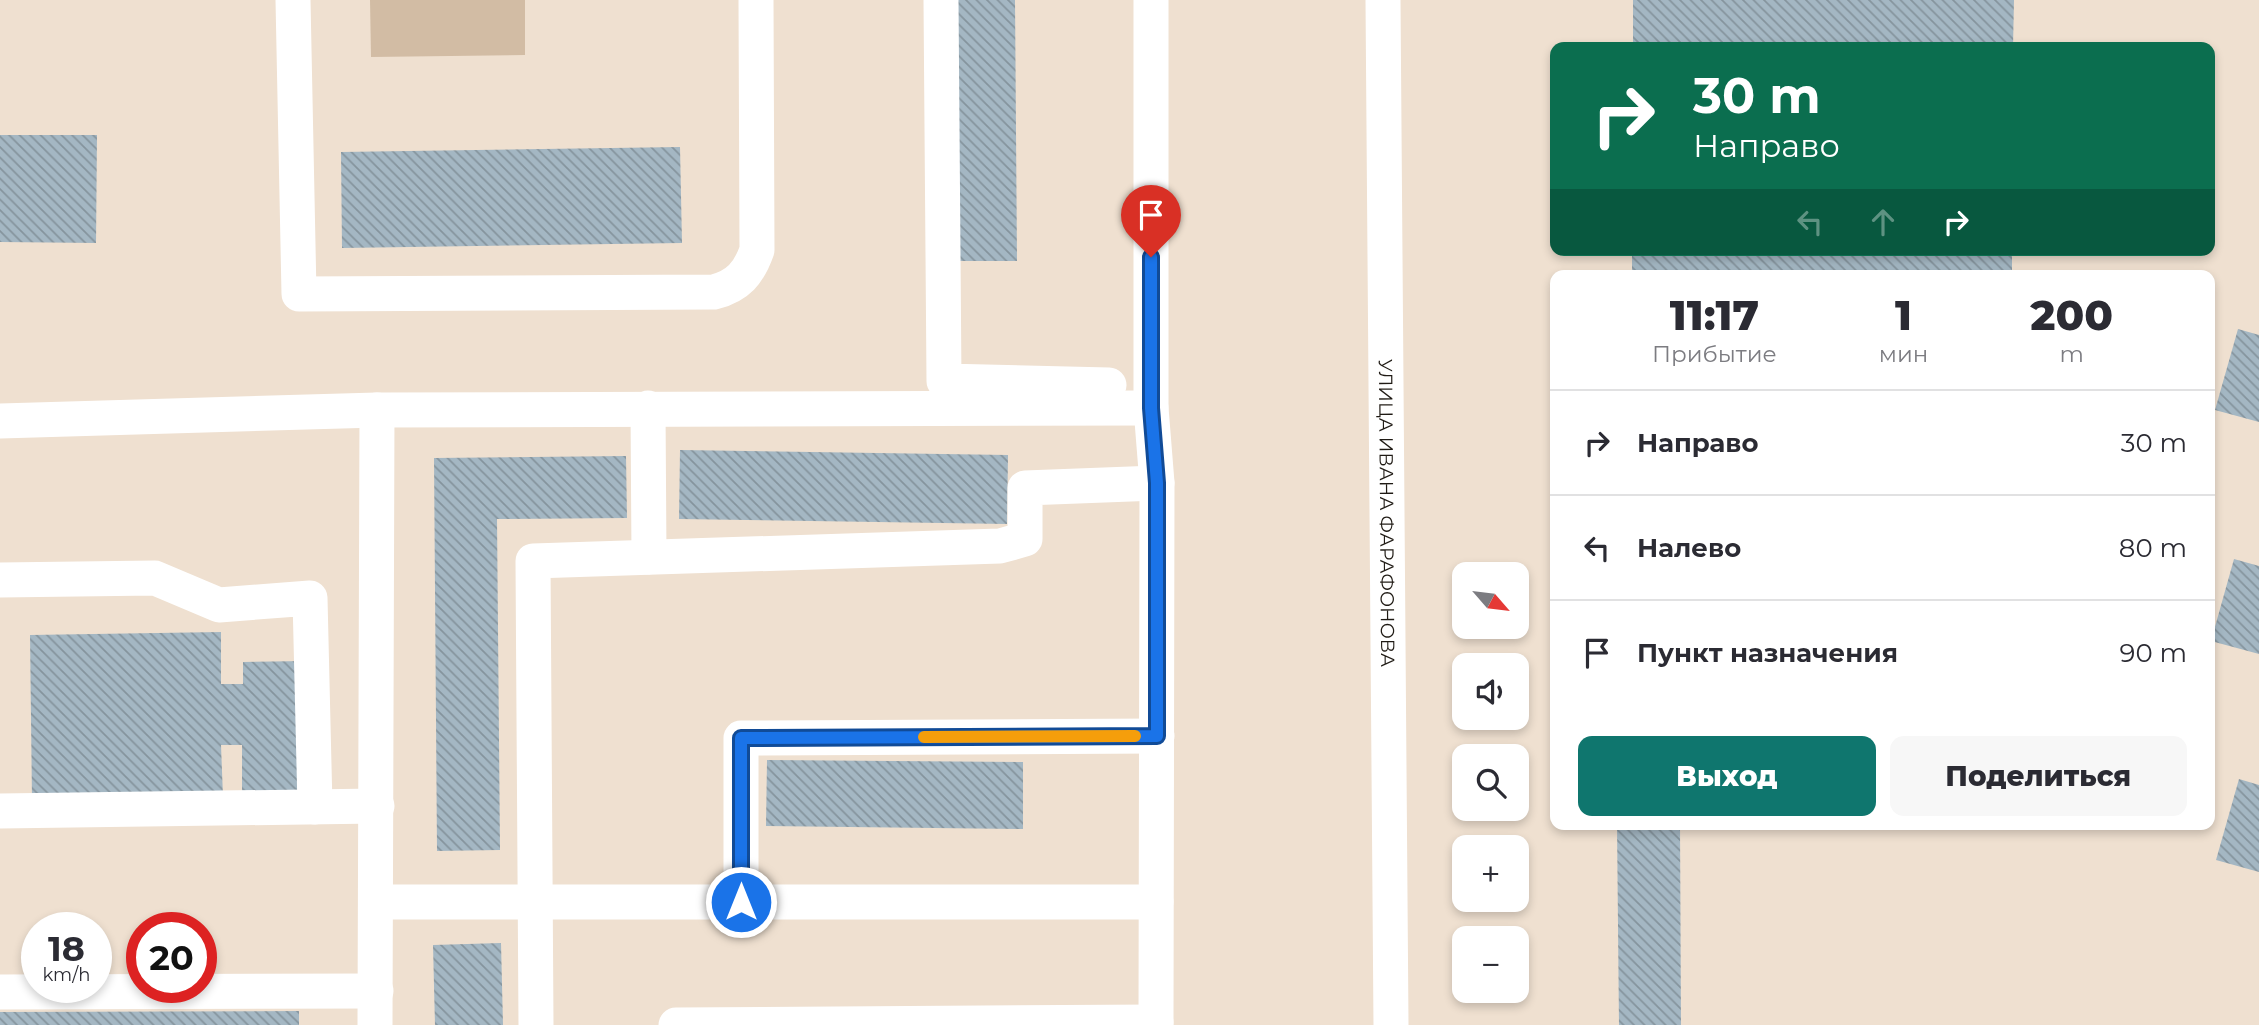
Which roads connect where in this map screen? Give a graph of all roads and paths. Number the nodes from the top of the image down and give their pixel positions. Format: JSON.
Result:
{"nodes":[{"id":1,"x":293,"y":0,"type":"edge"},
{"id":2,"x":756,"y":0,"type":"edge"},
{"id":3,"x":941,"y":0,"type":"edge"},
{"id":4,"x":1152,"y":0,"type":"edge"},
{"id":5,"x":1383,"y":0,"type":"edge"},
{"id":6,"x":1151,"y":397,"type":"junction"},
{"id":7,"x":648,"y":408,"type":"junction"},
{"id":8,"x":377,"y":410,"type":"junction"},
{"id":9,"x":0,"y":421,"type":"edge"},
{"id":10,"x":1157,"y":483,"type":"junction"},
{"id":11,"x":649,"y":557,"type":"junction"},
{"id":12,"x":0,"y":580,"type":"edge"},
{"id":13,"x":1157,"y":736,"type":"junction"},
{"id":14,"x":377,"y":806,"type":"junction"},
{"id":15,"x":315,"y":807,"type":"junction"},
{"id":16,"x":0,"y":811,"type":"edge"},
{"id":17,"x":376,"y":902,"type":"junction"},
{"id":18,"x":741,"y":902,"type":"junction"},
{"id":19,"x":1157,"y":902,"type":"junction"},
{"id":20,"x":536,"y":903,"type":"junction"},
{"id":21,"x":0,"y":992,"type":"edge"},
{"id":22,"x":375,"y":1008,"type":"edge"},
{"id":23,"x":1156,"y":1023,"type":"edge"},
{"id":24,"x":536,"y":1025,"type":"edge"},
{"id":25,"x":676,"y":1025,"type":"edge"},
{"id":26,"x":1391,"y":1025,"type":"edge"}],
"edges":[{"from":1,"to":2,"type":"street"},
{"from":3,"to":6,"type":"street"},
{"from":4,"to":6,"type":"street"},
{"from":5,"to":26,"type":"street","name":"УЛИЦА ИВАНА ФАРАФОНОВА"},
{"from":6,"to":7,"type":"street"},
{"from":6,"to":10,"type":"street"},
{"from":7,"to":8,"type":"street"},
{"from":7,"to":11,"type":"street"},
{"from":8,"to":9,"type":"street"},
{"from":8,"to":14,"type":"street"},
{"from":10,"to":11,"type":"street"},
{"from":10,"to":13,"type":"street"},
{"from":11,"to":20,"type":"street"},
{"from":12,"to":15,"type":"street"},
{"from":13,"to":18,"type":"street"},
{"from":13,"to":19,"type":"street"},
{"from":14,"to":15,"type":"street"},
{"from":14,"to":17,"type":"street"},
{"from":15,"to":16,"type":"street"},
{"from":17,"to":20,"type":"street"},
{"from":17,"to":22,"type":"street"},
{"from":18,"to":19,"type":"street"},
{"from":18,"to":20,"type":"street"},
{"from":19,"to":23,"type":"street"},
{"from":20,"to":24,"type":"street"},
{"from":21,"to":22,"type":"street"},
{"from":23,"to":25,"type":"street"}]}
